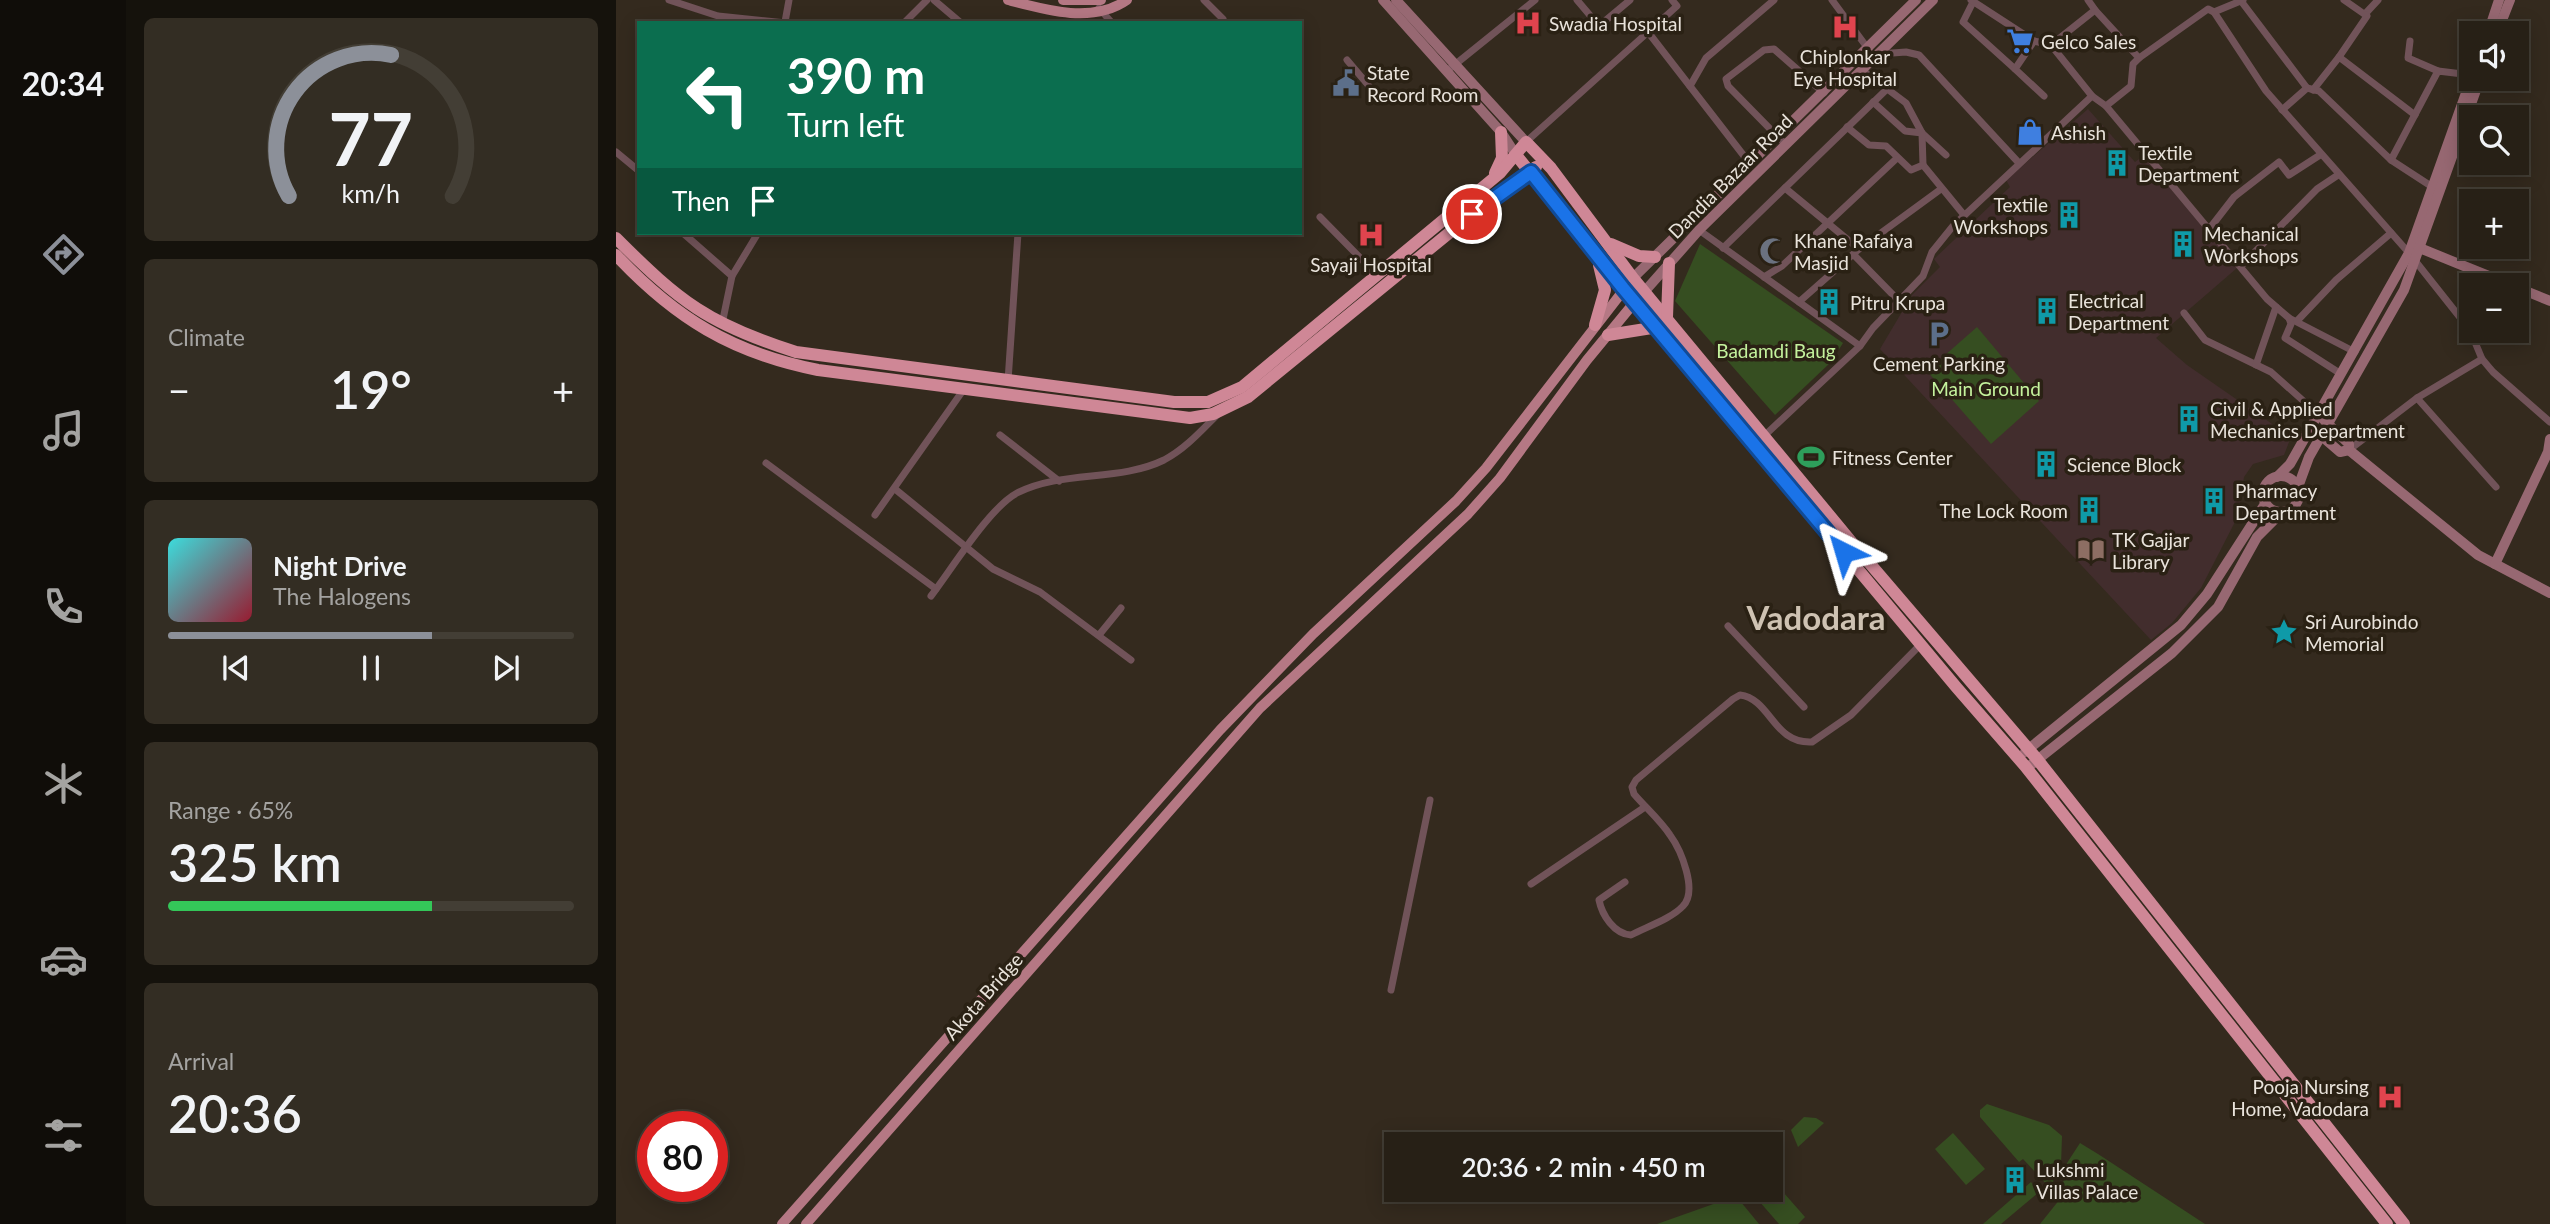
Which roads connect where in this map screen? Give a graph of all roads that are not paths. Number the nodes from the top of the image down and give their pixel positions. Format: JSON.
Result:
{"nodes":[{"id":1,"x":670,"y":0,"type":"edge"},
{"id":2,"x":789,"y":0,"type":"edge"},
{"id":3,"x":927,"y":0,"type":"edge"},
{"id":4,"x":934,"y":0,"type":"edge"},
{"id":5,"x":1008,"y":0,"type":"edge"},
{"id":6,"x":1063,"y":0,"type":"edge"},
{"id":7,"x":1126,"y":0,"type":"edge"},
{"id":8,"x":1204,"y":0,"type":"edge"},
{"id":9,"x":1383,"y":0,"type":"edge"},
{"id":10,"x":1396,"y":0,"type":"edge"},
{"id":11,"x":1535,"y":0,"type":"edge"},
{"id":12,"x":1577,"y":0,"type":"edge"},
{"id":13,"x":1630,"y":0,"type":"edge"},
{"id":14,"x":1672,"y":0,"type":"edge"},
{"id":15,"x":1774,"y":0,"type":"edge"},
{"id":16,"x":1832,"y":0,"type":"edge"},
{"id":17,"x":1933,"y":0,"type":"edge"},
{"id":18,"x":2088,"y":0,"type":"edge"},
{"id":19,"x":2242,"y":0,"type":"edge"},
{"id":20,"x":2344,"y":0,"type":"edge"},
{"id":21,"x":2378,"y":0,"type":"edge"},
{"id":22,"x":2499,"y":0,"type":"edge"},
{"id":23,"x":2510,"y":0,"type":"edge"},
{"id":24,"x":1098,"y":1,"type":"edge"},
{"id":25,"x":1972,"y":1,"type":"edge"},
{"id":26,"x":1910,"y":2,"type":"edge"},
{"id":27,"x":2095,"y":10,"type":"junction"},
{"id":28,"x":1102,"y":12,"type":"junction"},
{"id":29,"x":2214,"y":12,"type":"junction"},
{"id":30,"x":2365,"y":14,"type":"junction"},
{"id":31,"x":1917,"y":16,"type":"junction"},
{"id":32,"x":1223,"y":19,"type":"dead end"},
{"id":33,"x":770,"y":21,"type":"edge"},
{"id":34,"x":781,"y":21,"type":"edge"},
{"id":35,"x":906,"y":21,"type":"edge"},
{"id":36,"x":959,"y":21,"type":"edge"},
{"id":37,"x":1110,"y":21,"type":"edge"},
{"id":38,"x":2492,"y":21,"type":"edge"},
{"id":39,"x":2502,"y":21,"type":"edge"},
{"id":40,"x":1648,"y":32,"type":"junction"},
{"id":41,"x":2034,"y":41,"type":"junction"},
{"id":42,"x":2410,"y":41,"type":"dead end"},
{"id":43,"x":2051,"y":45,"type":"junction"},
{"id":44,"x":1874,"y":54,"type":"junction"},
{"id":45,"x":2339,"y":57,"type":"junction"},
{"id":46,"x":2139,"y":58,"type":"junction"},
{"id":47,"x":1347,"y":60,"type":"dead end"},
{"id":48,"x":1450,"y":69,"type":"junction"},
{"id":49,"x":2015,"y":69,"type":"junction"},
{"id":50,"x":1861,"y":70,"type":"junction"},
{"id":51,"x":2438,"y":71,"type":"junction"},
{"id":52,"x":2459,"y":75,"type":"edge"},
{"id":53,"x":1369,"y":86,"type":"dead end"},
{"id":54,"x":1690,"y":86,"type":"junction"},
{"id":55,"x":2310,"y":89,"type":"junction"},
{"id":56,"x":1886,"y":90,"type":"junction"},
{"id":57,"x":2467,"y":91,"type":"edge"},
{"id":58,"x":2475,"y":91,"type":"edge"},
{"id":59,"x":1824,"y":93,"type":"junction"},
{"id":60,"x":2044,"y":96,"type":"dead end"},
{"id":61,"x":2092,"y":96,"type":"junction"},
{"id":62,"x":1873,"y":102,"type":"junction"},
{"id":63,"x":2106,"y":106,"type":"junction"},
{"id":64,"x":2282,"y":110,"type":"junction"},
{"id":65,"x":2415,"y":115,"type":"junction"},
{"id":66,"x":1847,"y":127,"type":"junction"},
{"id":67,"x":1501,"y":132,"type":"junction"},
{"id":68,"x":1922,"y":133,"type":"junction"},
{"id":69,"x":1527,"y":142,"type":"junction"},
{"id":70,"x":1782,"y":142,"type":"junction"},
{"id":71,"x":616,"y":152,"type":"edge"},
{"id":72,"x":1516,"y":155,"type":"junction"},
{"id":73,"x":1946,"y":155,"type":"dead end"},
{"id":74,"x":2320,"y":155,"type":"junction"},
{"id":75,"x":1896,"y":159,"type":"junction"},
{"id":76,"x":1544,"y":160,"type":"junction"},
{"id":77,"x":2391,"y":160,"type":"junction"},
{"id":78,"x":2018,"y":162,"type":"junction"},
{"id":79,"x":1751,"y":165,"type":"junction"},
{"id":80,"x":1923,"y":165,"type":"junction"},
{"id":81,"x":637,"y":169,"type":"edge"},
{"id":82,"x":1531,"y":172,"type":"junction"},
{"id":83,"x":2338,"y":175,"type":"junction"},
{"id":84,"x":1486,"y":185,"type":"junction"},
{"id":85,"x":1785,"y":188,"type":"junction"},
{"id":86,"x":2436,"y":188,"type":"junction"},
{"id":87,"x":1941,"y":189,"type":"junction"},
{"id":88,"x":1964,"y":215,"type":"junction"},
{"id":89,"x":1320,"y":217,"type":"dead end"},
{"id":90,"x":1828,"y":222,"type":"junction"},
{"id":91,"x":1694,"y":227,"type":"junction"},
{"id":92,"x":2210,"y":228,"type":"junction"},
{"id":93,"x":2391,"y":233,"type":"junction"},
{"id":94,"x":685,"y":235,"type":"edge"},
{"id":95,"x":757,"y":235,"type":"edge"},
{"id":96,"x":1018,"y":235,"type":"edge"},
{"id":97,"x":1611,"y":244,"type":"junction"},
{"id":98,"x":617,"y":245,"type":"edge"},
{"id":99,"x":1723,"y":248,"type":"junction"},
{"id":100,"x":2422,"y":249,"type":"junction"},
{"id":101,"x":1592,"y":251,"type":"junction"},
{"id":102,"x":1857,"y":252,"type":"junction"},
{"id":103,"x":1656,"y":257,"type":"junction"},
{"id":104,"x":2412,"y":258,"type":"junction"},
{"id":105,"x":1669,"y":263,"type":"junction"},
{"id":106,"x":625,"y":264,"type":"edge"},
{"id":107,"x":2241,"y":266,"type":"junction"},
{"id":108,"x":2481,"y":273,"type":"edge"},
{"id":109,"x":1377,"y":275,"type":"junction"},
{"id":110,"x":732,"y":276,"type":"junction"},
{"id":111,"x":1764,"y":277,"type":"junction"},
{"id":112,"x":1633,"y":278,"type":"junction"},
{"id":113,"x":1623,"y":288,"type":"junction"},
{"id":114,"x":1645,"y":291,"type":"junction"},
{"id":115,"x":2529,"y":293,"type":"edge"},
{"id":116,"x":1899,"y":300,"type":"junction"},
{"id":117,"x":2550,"y":301,"type":"edge"},
{"id":118,"x":1635,"y":302,"type":"junction"},
{"id":119,"x":1799,"y":302,"type":"junction"},
{"id":120,"x":2276,"y":307,"type":"junction"},
{"id":121,"x":2184,"y":313,"type":"dead end"},
{"id":122,"x":2293,"y":320,"type":"junction"},
{"id":123,"x":1662,"y":322,"type":"junction"},
{"id":124,"x":722,"y":324,"type":"junction"},
{"id":125,"x":1595,"y":325,"type":"junction"},
{"id":126,"x":1608,"y":335,"type":"junction"},
{"id":127,"x":1860,"y":346,"type":"junction"},
{"id":128,"x":2355,"y":352,"type":"junction"},
{"id":129,"x":2482,"y":359,"type":"junction"},
{"id":130,"x":2256,"y":365,"type":"junction"},
{"id":131,"x":2340,"y":374,"type":"junction"},
{"id":132,"x":1008,"y":381,"type":"junction"},
{"id":133,"x":964,"y":390,"type":"junction"},
{"id":134,"x":1226,"y":396,"type":"junction"},
{"id":135,"x":2417,"y":398,"type":"junction"},
{"id":136,"x":1222,"y":410,"type":"junction"},
{"id":137,"x":2318,"y":414,"type":"junction"},
{"id":138,"x":2550,"y":422,"type":"edge"},
{"id":139,"x":2328,"y":423,"type":"junction"},
{"id":140,"x":2310,"y":426,"type":"junction"},
{"id":141,"x":1000,"y":435,"type":"dead end"},
{"id":142,"x":2321,"y":435,"type":"junction"},
{"id":143,"x":1765,"y":436,"type":"junction"},
{"id":144,"x":2550,"y":439,"type":"edge"},
{"id":145,"x":1754,"y":444,"type":"junction"},
{"id":146,"x":2349,"y":450,"type":"junction"},
{"id":147,"x":2549,"y":453,"type":"edge"},
{"id":148,"x":766,"y":463,"type":"dead end"},
{"id":149,"x":2277,"y":477,"type":"junction"},
{"id":150,"x":1059,"y":481,"type":"junction"},
{"id":151,"x":2298,"y":487,"type":"junction"},
{"id":152,"x":2496,"y":487,"type":"dead end"},
{"id":153,"x":895,"y":489,"type":"junction"},
{"id":154,"x":2266,"y":504,"type":"junction"},
{"id":155,"x":2290,"y":510,"type":"junction"},
{"id":156,"x":875,"y":514,"type":"dead end"},
{"id":157,"x":966,"y":550,"type":"junction"},
{"id":158,"x":2495,"y":564,"type":"junction"},
{"id":159,"x":2550,"y":593,"type":"edge"},
{"id":160,"x":1121,"y":608,"type":"dead end"},
{"id":161,"x":1728,"y":626,"type":"dead end"},
{"id":162,"x":1099,"y":635,"type":"junction"},
{"id":163,"x":1925,"y":640,"type":"junction"},
{"id":164,"x":1131,"y":660,"type":"dead end"},
{"id":165,"x":1804,"y":707,"type":"dead end"},
{"id":166,"x":2028,"y":759,"type":"junction"},
{"id":167,"x":1430,"y":800,"type":"dead end"},
{"id":168,"x":1645,"y":807,"type":"junction"},
{"id":169,"x":1625,"y":882,"type":"dead end"},
{"id":170,"x":1531,"y":884,"type":"dead end"},
{"id":171,"x":1391,"y":990,"type":"dead end"},
{"id":172,"x":782,"y":1224,"type":"edge"},
{"id":173,"x":806,"y":1224,"type":"edge"},
{"id":174,"x":2387,"y":1224,"type":"edge"},
{"id":175,"x":2404,"y":1224,"type":"edge"}],
"edges":[{"from":1,"to":33,"type":"street"},
{"from":2,"to":34,"type":"street"},
{"from":3,"to":35,"type":"street"},
{"from":4,"to":36,"type":"street"},
{"from":5,"to":28,"type":"main road"},
{"from":6,"to":24,"type":"main road"},
{"from":7,"to":28,"type":"main road"},
{"from":8,"to":32,"type":"street"},
{"from":9,"to":48,"type":"main road"},
{"from":10,"to":48,"type":"main road"},
{"from":11,"to":48,"type":"street"},
{"from":12,"to":13,"type":"street"},
{"from":14,"to":40,"type":"street"},
{"from":15,"to":54,"type":"street"},
{"from":16,"to":44,"type":"street"},
{"from":17,"to":31,"type":"main road","name":"Dandia Bazaar Road"},
{"from":18,"to":27,"type":"street"},
{"from":19,"to":29,"type":"street"},
{"from":19,"to":55,"type":"street"},
{"from":20,"to":30,"type":"street"},
{"from":21,"to":30,"type":"street"},
{"from":22,"to":38,"type":"main road"},
{"from":23,"to":39,"type":"main road"},
{"from":24,"to":28,"type":"street"},
{"from":25,"to":41,"type":"street"},
{"from":25,"to":49,"type":"street"},
{"from":26,"to":31,"type":"street"},
{"from":26,"to":44,"type":"main road","name":"Dandia Bazaar Road"},
{"from":27,"to":43,"type":"street"},
{"from":27,"to":46,"type":"street"},
{"from":28,"to":37,"type":"street"},
{"from":29,"to":46,"type":"street"},
{"from":29,"to":64,"type":"street"},
{"from":30,"to":45,"type":"street"},
{"from":31,"to":44,"type":"main road","name":"Dandia Bazaar Road"},
{"from":40,"to":54,"type":"street"},
{"from":40,"to":69,"type":"street"},
{"from":41,"to":43,"type":"street"},
{"from":41,"to":49,"type":"street"},
{"from":42,"to":51,"type":"street"},
{"from":43,"to":61,"type":"street"},
{"from":44,"to":50,"type":"main road","name":"Dandia Bazaar Road"},
{"from":44,"to":59,"type":"main road","name":"Dandia Bazaar Road"},
{"from":44,"to":78,"type":"street"},
{"from":45,"to":55,"type":"street"},
{"from":45,"to":65,"type":"street"},
{"from":46,"to":63,"type":"street"},
{"from":47,"to":53,"type":"street"},
{"from":48,"to":67,"type":"main road"},
{"from":48,"to":69,"type":"main road"},
{"from":49,"to":60,"type":"street"},
{"from":50,"to":56,"type":"street"},
{"from":50,"to":70,"type":"main road","name":"Dandia Bazaar Road"},
{"from":51,"to":52,"type":"street"},
{"from":51,"to":65,"type":"street"},
{"from":54,"to":79,"type":"street"},
{"from":55,"to":64,"type":"street"},
{"from":55,"to":77,"type":"street"},
{"from":56,"to":62,"type":"street"},
{"from":56,"to":68,"type":"street"},
{"from":57,"to":86,"type":"main road"},
{"from":58,"to":86,"type":"main road"},
{"from":59,"to":70,"type":"main road","name":"Dandia Bazaar Road"},
{"from":59,"to":70,"type":"street"},
{"from":61,"to":63,"type":"street"},
{"from":61,"to":78,"type":"street"},
{"from":62,"to":66,"type":"street"},
{"from":62,"to":68,"type":"street"},
{"from":63,"to":92,"type":"street"},
{"from":64,"to":74,"type":"street"},
{"from":65,"to":77,"type":"street"},
{"from":66,"to":75,"type":"street"},
{"from":66,"to":85,"type":"street"},
{"from":67,"to":72,"type":"main road"},
{"from":67,"to":84,"type":"highway"},
{"from":68,"to":73,"type":"street"},
{"from":68,"to":80,"type":"street"},
{"from":69,"to":72,"type":"highway"},
{"from":69,"to":76,"type":"highway"},
{"from":70,"to":79,"type":"main road","name":"Dandia Bazaar Road"},
{"from":70,"to":91,"type":"main road","name":"Dandia Bazaar Road"},
{"from":71,"to":81,"type":"street"},
{"from":72,"to":82,"type":"highway"},
{"from":72,"to":84,"type":"highway"},
{"from":74,"to":83,"type":"street"},
{"from":74,"to":92,"type":"street"},
{"from":75,"to":80,"type":"street"},
{"from":75,"to":90,"type":"street"},
{"from":76,"to":82,"type":"highway"},
{"from":76,"to":97,"type":"highway"},
{"from":77,"to":86,"type":"street"},
{"from":78,"to":88,"type":"street"},
{"from":79,"to":91,"type":"main road","name":"Dandia Bazaar Road"},
{"from":80,"to":87,"type":"street"},
{"from":82,"to":101,"type":"highway"},
{"from":82,"to":136,"type":"highway"},
{"from":83,"to":93,"type":"street"},
{"from":83,"to":107,"type":"street"},
{"from":84,"to":109,"type":"highway"},
{"from":85,"to":90,"type":"street"},
{"from":85,"to":99,"type":"street"},
{"from":86,"to":100,"type":"main road"},
{"from":86,"to":104,"type":"main road"},
{"from":87,"to":88,"type":"street"},
{"from":87,"to":102,"type":"street"},
{"from":88,"to":116,"type":"street"},
{"from":89,"to":109,"type":"street"},
{"from":90,"to":102,"type":"street"},
{"from":90,"to":111,"type":"street"},
{"from":91,"to":99,"type":"street"},
{"from":91,"to":103,"type":"main road","name":"Dandia Bazaar Road"},
{"from":91,"to":105,"type":"main road","name":"Dandia Bazaar Road"},
{"from":92,"to":107,"type":"street"},
{"from":93,"to":104,"type":"street"},
{"from":93,"to":122,"type":"street"},
{"from":94,"to":110,"type":"street"},
{"from":95,"to":110,"type":"street"},
{"from":96,"to":132,"type":"street"},
{"from":97,"to":103,"type":"highway"},
{"from":97,"to":112,"type":"highway"},
{"from":98,"to":106,"type":"highway"},
{"from":99,"to":111,"type":"street"},
{"from":100,"to":104,"type":"main road"},
{"from":100,"to":108,"type":"main road"},
{"from":101,"to":113,"type":"highway"},
{"from":101,"to":125,"type":"highway"},
{"from":102,"to":116,"type":"street"},
{"from":102,"to":119,"type":"street"},
{"from":103,"to":112,"type":"main road","name":"Dandia Bazaar Road"},
{"from":104,"to":128,"type":"main road"},
{"from":104,"to":129,"type":"street"},
{"from":104,"to":139,"type":"main road"},
{"from":105,"to":114,"type":"main road","name":"Dandia Bazaar Road"},
{"from":105,"to":123,"type":"highway"},
{"from":106,"to":124,"type":"highway"},
{"from":106,"to":133,"type":"highway"},
{"from":107,"to":120,"type":"street"},
{"from":109,"to":134,"type":"highway"},
{"from":110,"to":124,"type":"street"},
{"from":111,"to":119,"type":"street"},
{"from":112,"to":113,"type":"main road"},
{"from":112,"to":114,"type":"highway"},
{"from":113,"to":118,"type":"highway"},
{"from":113,"to":125,"type":"main road"},
{"from":114,"to":118,"type":"main road","name":"Akota Bridge"},
{"from":114,"to":123,"type":"highway"},
{"from":115,"to":117,"type":"main road"},
{"from":116,"to":127,"type":"street"},
{"from":118,"to":123,"type":"highway"},
{"from":118,"to":126,"type":"main road","name":"Akota Bridge"},
{"from":119,"to":127,"type":"street"},
{"from":120,"to":122,"type":"street"},
{"from":120,"to":130,"type":"street"},
{"from":121,"to":130,"type":"street"},
{"from":122,"to":128,"type":"street"},
{"from":122,"to":131,"type":"street"},
{"from":123,"to":126,"type":"highway"},
{"from":123,"to":143,"type":"highway"},
{"from":123,"to":145,"type":"highway"},
{"from":124,"to":132,"type":"highway"},
{"from":125,"to":172,"type":"main road"},
{"from":126,"to":173,"type":"main road","name":"Akota Bridge"},
{"from":127,"to":143,"type":"street"},
{"from":128,"to":131,"type":"main road"},
{"from":129,"to":135,"type":"street"},
{"from":129,"to":138,"type":"street"},
{"from":130,"to":137,"type":"street"},
{"from":131,"to":137,"type":"main road"},
{"from":132,"to":134,"type":"highway"},
{"from":133,"to":136,"type":"highway"},
{"from":133,"to":153,"type":"street"},
{"from":134,"to":136,"type":"street"},
{"from":135,"to":146,"type":"street"},
{"from":135,"to":152,"type":"street"},
{"from":136,"to":150,"type":"street"},
{"from":137,"to":139,"type":"main road"},
{"from":137,"to":140,"type":"main road"},
{"from":139,"to":142,"type":"main road"},
{"from":139,"to":146,"type":"main road"},
{"from":140,"to":142,"type":"main road"},
{"from":140,"to":149,"type":"main road"},
{"from":141,"to":150,"type":"street"},
{"from":142,"to":146,"type":"main road"},
{"from":142,"to":151,"type":"main road"},
{"from":143,"to":145,"type":"street"},
{"from":143,"to":163,"type":"highway"},
{"from":144,"to":147,"type":"main road"},
{"from":145,"to":163,"type":"highway"},
{"from":146,"to":158,"type":"main road"},
{"from":147,"to":158,"type":"main road"},
{"from":148,"to":157,"type":"street"},
{"from":149,"to":151,"type":"main road"},
{"from":149,"to":154,"type":"main road"},
{"from":150,"to":157,"type":"street"},
{"from":151,"to":155,"type":"main road"},
{"from":153,"to":156,"type":"street"},
{"from":153,"to":157,"type":"street"},
{"from":154,"to":155,"type":"main road"},
{"from":154,"to":166,"type":"main road"},
{"from":155,"to":166,"type":"main road"},
{"from":157,"to":162,"type":"street"},
{"from":158,"to":159,"type":"main road"},
{"from":160,"to":162,"type":"street"},
{"from":161,"to":165,"type":"street"},
{"from":162,"to":164,"type":"street"},
{"from":163,"to":166,"type":"highway"},
{"from":163,"to":168,"type":"street"},
{"from":166,"to":174,"type":"highway"},
{"from":166,"to":175,"type":"highway"},
{"from":167,"to":171,"type":"street"},
{"from":168,"to":169,"type":"street"},
{"from":168,"to":170,"type":"street"}]}
